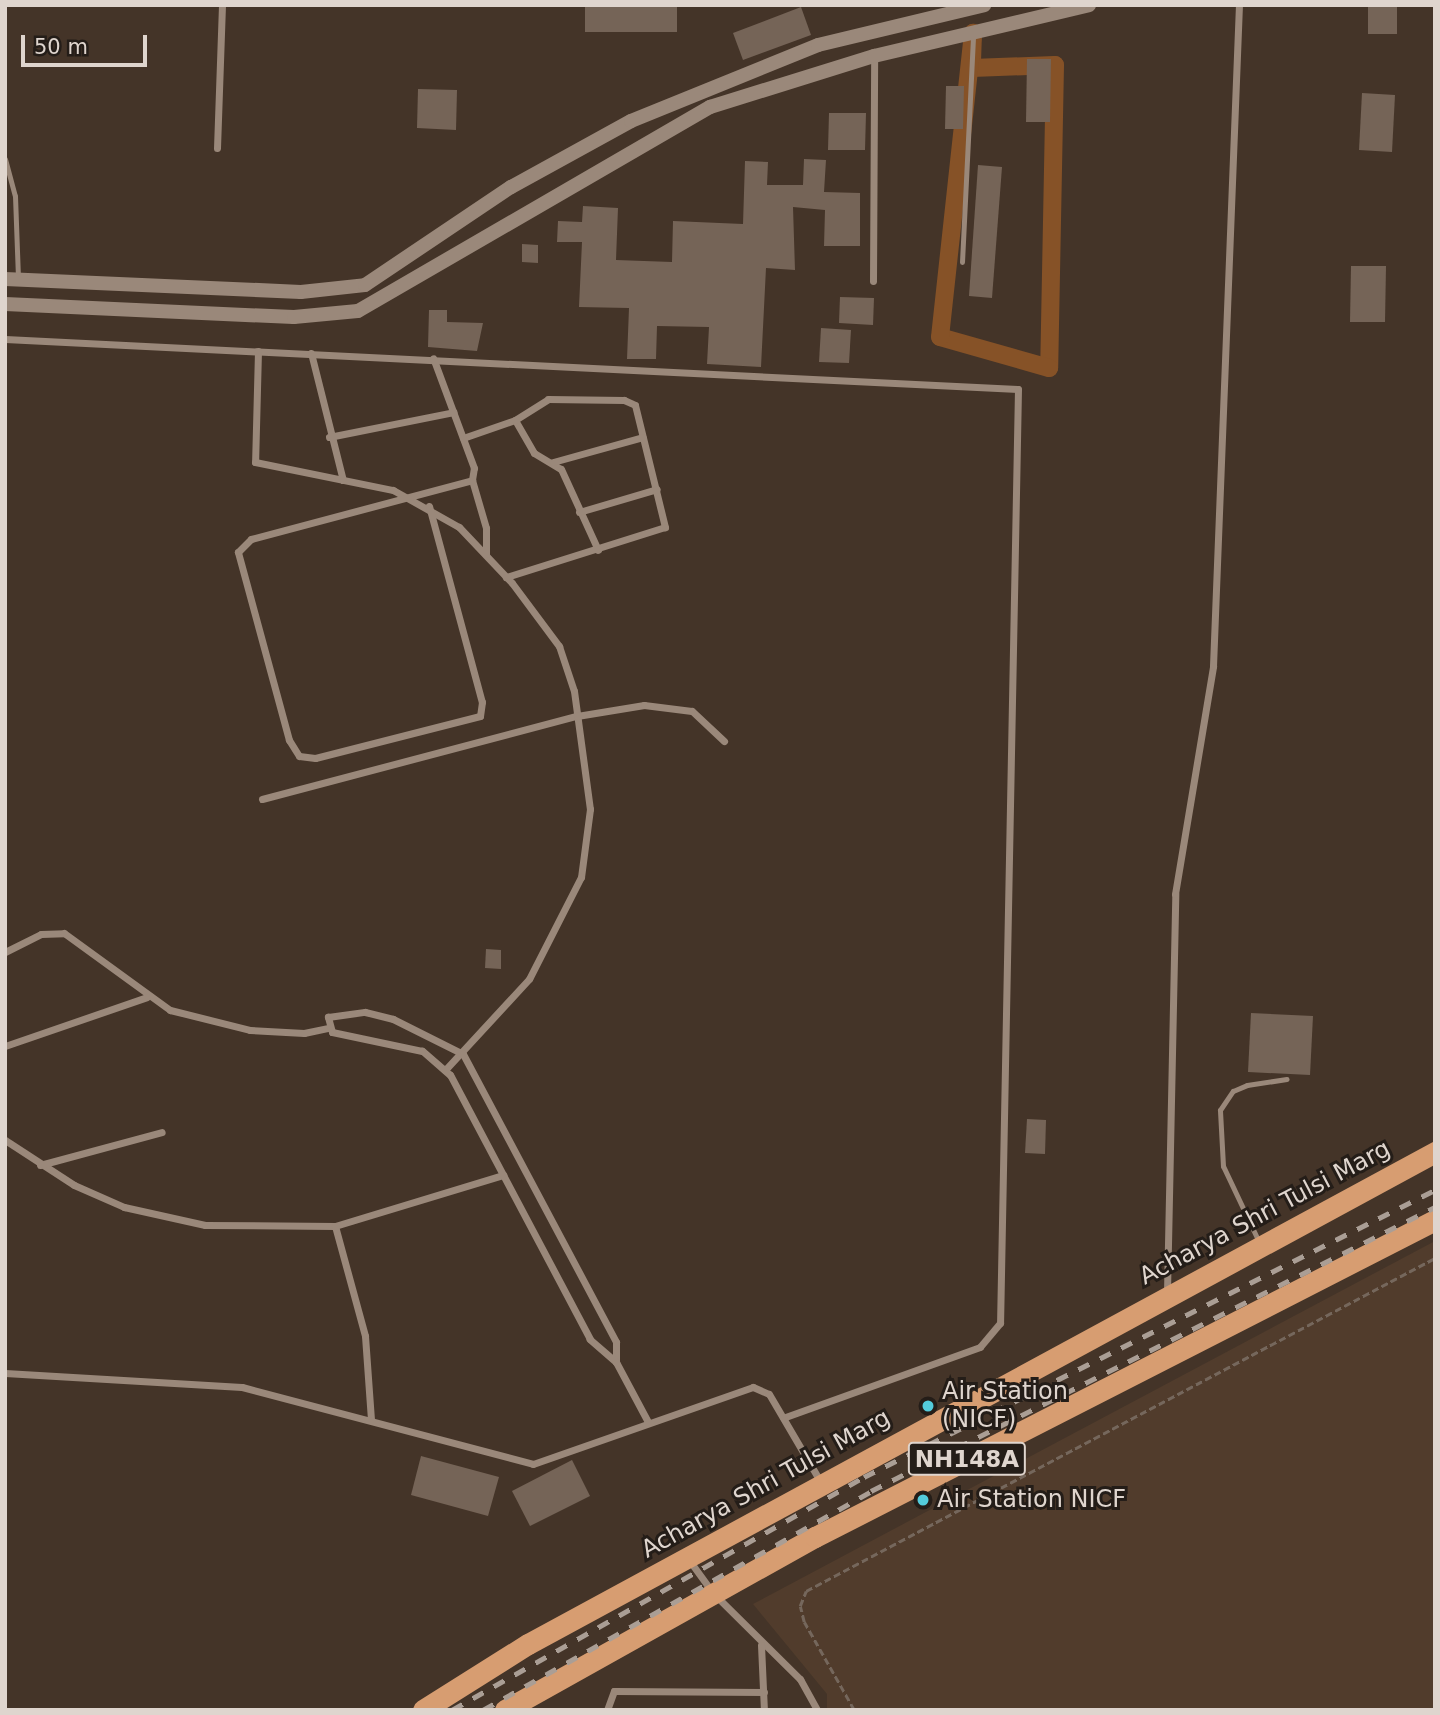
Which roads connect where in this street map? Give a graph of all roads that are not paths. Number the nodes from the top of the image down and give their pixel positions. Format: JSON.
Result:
{"nodes":[{"id":1,"x":222,"y":5,"type":"edge"},
{"id":2,"x":984,"y":5,"type":"edge"},
{"id":3,"x":989,"y":5,"type":"edge"},
{"id":4,"x":1088,"y":5,"type":"edge"},
{"id":5,"x":1239,"y":5,"type":"edge"},
{"id":6,"x":993,"y":28,"type":"junction"},
{"id":7,"x":973,"y":33,"type":"junction"},
{"id":8,"x":874,"y":56,"type":"junction"},
{"id":9,"x":217,"y":148,"type":"dead end"},
{"id":10,"x":5,"y":159,"type":"edge"},
{"id":11,"x":962,"y":262,"type":"dead end"},
{"id":12,"x":12,"y":279,"type":"edge"},
{"id":13,"x":873,"y":281,"type":"dead end"},
{"id":14,"x":5,"y":304,"type":"edge"},
{"id":15,"x":5,"y":339,"type":"edge"},
{"id":16,"x":258,"y":351,"type":"junction"},
{"id":17,"x":311,"y":353,"type":"junction"},
{"id":18,"x":433,"y":358,"type":"junction"},
{"id":19,"x":454,"y":412,"type":"junction"},
{"id":20,"x":515,"y":420,"type":"junction"},
{"id":21,"x":329,"y":437,"type":"junction"},
{"id":22,"x":643,"y":437,"type":"junction"},
{"id":23,"x":463,"y":438,"type":"junction"},
{"id":24,"x":553,"y":462,"type":"junction"},
{"id":25,"x":343,"y":480,"type":"junction"},
{"id":26,"x":472,"y":480,"type":"junction"},
{"id":27,"x":657,"y":489,"type":"junction"},
{"id":28,"x":413,"y":497,"type":"junction"},
{"id":29,"x":429,"y":506,"type":"junction"},
{"id":30,"x":579,"y":512,"type":"junction"},
{"id":31,"x":598,"y":550,"type":"junction"},
{"id":32,"x":486,"y":554,"type":"junction"},
{"id":33,"x":506,"y":577,"type":"junction"},
{"id":34,"x":577,"y":716,"type":"junction"},
{"id":35,"x":724,"y":741,"type":"dead end"},
{"id":36,"x":262,"y":799,"type":"dead end"},
{"id":37,"x":5,"y":952,"type":"edge"},
{"id":38,"x":147,"y":998,"type":"junction"},
{"id":39,"x":328,"y":1028,"type":"junction"},
{"id":40,"x":5,"y":1046,"type":"edge"},
{"id":41,"x":463,"y":1054,"type":"junction"},
{"id":42,"x":445,"y":1070,"type":"junction"},
{"id":43,"x":1287,"y":1079,"type":"dead end"},
{"id":44,"x":162,"y":1132,"type":"dead end"},
{"id":45,"x":5,"y":1140,"type":"edge"},
{"id":46,"x":1435,"y":1152,"type":"edge"},
{"id":47,"x":40,"y":1164,"type":"junction"},
{"id":48,"x":503,"y":1175,"type":"junction"},
{"id":49,"x":1435,"y":1220,"type":"edge"},
{"id":50,"x":335,"y":1226,"type":"junction"},
{"id":51,"x":1261,"y":1244,"type":"junction"},
{"id":52,"x":1167,"y":1293,"type":"junction"},
{"id":53,"x":616,"y":1362,"type":"junction"},
{"id":54,"x":5,"y":1373,"type":"edge"},
{"id":55,"x":783,"y":1419,"type":"junction"},
{"id":56,"x":371,"y":1420,"type":"junction"},
{"id":57,"x":648,"y":1422,"type":"junction"},
{"id":58,"x":823,"y":1484,"type":"junction"},
{"id":59,"x":687,"y":1557,"type":"junction"},
{"id":60,"x":712,"y":1592,"type":"junction"},
{"id":61,"x":761,"y":1645,"type":"junction"},
{"id":62,"x":764,"y":1692,"type":"junction"},
{"id":63,"x":424,"y":1710,"type":"edge"},
{"id":64,"x":505,"y":1710,"type":"edge"},
{"id":65,"x":607,"y":1710,"type":"edge"},
{"id":66,"x":764,"y":1710,"type":"edge"},
{"id":67,"x":817,"y":1710,"type":"edge"}],
"edges":[{"from":1,"to":9,"type":"street"},
{"from":2,"to":12,"type":"street"},
{"from":3,"to":6,"type":"street"},
{"from":4,"to":6,"type":"street"},
{"from":5,"to":52,"type":"street"},
{"from":6,"to":7,"type":"street"},
{"from":7,"to":8,"type":"street"},
{"from":7,"to":11,"type":"lane"},
{"from":8,"to":13,"type":"street"},
{"from":8,"to":14,"type":"street"},
{"from":10,"to":12,"type":"lane"},
{"from":15,"to":16,"type":"street"},
{"from":16,"to":17,"type":"street"},
{"from":16,"to":25,"type":"street"},
{"from":17,"to":18,"type":"street"},
{"from":17,"to":21,"type":"street"},
{"from":18,"to":19,"type":"street"},
{"from":18,"to":55,"type":"street"},
{"from":19,"to":21,"type":"street"},
{"from":19,"to":23,"type":"street"},
{"from":20,"to":22,"type":"street"},
{"from":20,"to":23,"type":"street"},
{"from":20,"to":24,"type":"street"},
{"from":21,"to":25,"type":"street"},
{"from":22,"to":24,"type":"street"},
{"from":22,"to":27,"type":"street"},
{"from":23,"to":26,"type":"street"},
{"from":24,"to":30,"type":"street"},
{"from":25,"to":28,"type":"street"},
{"from":26,"to":28,"type":"street"},
{"from":26,"to":32,"type":"street"},
{"from":27,"to":30,"type":"street"},
{"from":27,"to":31,"type":"street"},
{"from":28,"to":29,"type":"street"},
{"from":28,"to":29,"type":"street"},
{"from":29,"to":32,"type":"street"},
{"from":30,"to":31,"type":"street"},
{"from":31,"to":33,"type":"street"},
{"from":32,"to":33,"type":"street"},
{"from":33,"to":34,"type":"street"},
{"from":34,"to":35,"type":"street"},
{"from":34,"to":36,"type":"street"},
{"from":34,"to":41,"type":"street"},
{"from":37,"to":38,"type":"street"},
{"from":38,"to":39,"type":"street"},
{"from":38,"to":40,"type":"street"},
{"from":39,"to":41,"type":"street"},
{"from":39,"to":42,"type":"street"},
{"from":41,"to":42,"type":"street"},
{"from":41,"to":53,"type":"street"},
{"from":42,"to":48,"type":"street"},
{"from":43,"to":51,"type":"lane"},
{"from":44,"to":47,"type":"street"},
{"from":45,"to":47,"type":"street"},
{"from":46,"to":51,"type":"highway","name":"Acharya Shri Tulsi Marg","number":"NH148A"},
{"from":47,"to":50,"type":"street"},
{"from":48,"to":50,"type":"street"},
{"from":48,"to":53,"type":"street"},
{"from":49,"to":60,"type":"highway","number":"NH148A"},
{"from":50,"to":56,"type":"street"},
{"from":51,"to":52,"type":"highway","name":"Acharya Shri Tulsi Marg","number":"NH148A"},
{"from":52,"to":58,"type":"highway","name":"Acharya Shri Tulsi Marg","number":"NH148A"},
{"from":53,"to":57,"type":"street"},
{"from":54,"to":56,"type":"street"},
{"from":55,"to":57,"type":"street"},
{"from":55,"to":58,"type":"street"},
{"from":56,"to":57,"type":"street"},
{"from":58,"to":59,"type":"highway","name":"Acharya Shri Tulsi Marg","number":"NH148A"},
{"from":59,"to":60,"type":"street"},
{"from":59,"to":63,"type":"highway","name":"Acharya Shri Tulsi Marg","number":"NH148A"},
{"from":60,"to":61,"type":"street"},
{"from":60,"to":64,"type":"highway","number":"NH148A"},
{"from":61,"to":62,"type":"street"},
{"from":61,"to":67,"type":"street"},
{"from":62,"to":65,"type":"street"},
{"from":62,"to":66,"type":"street"}]}
